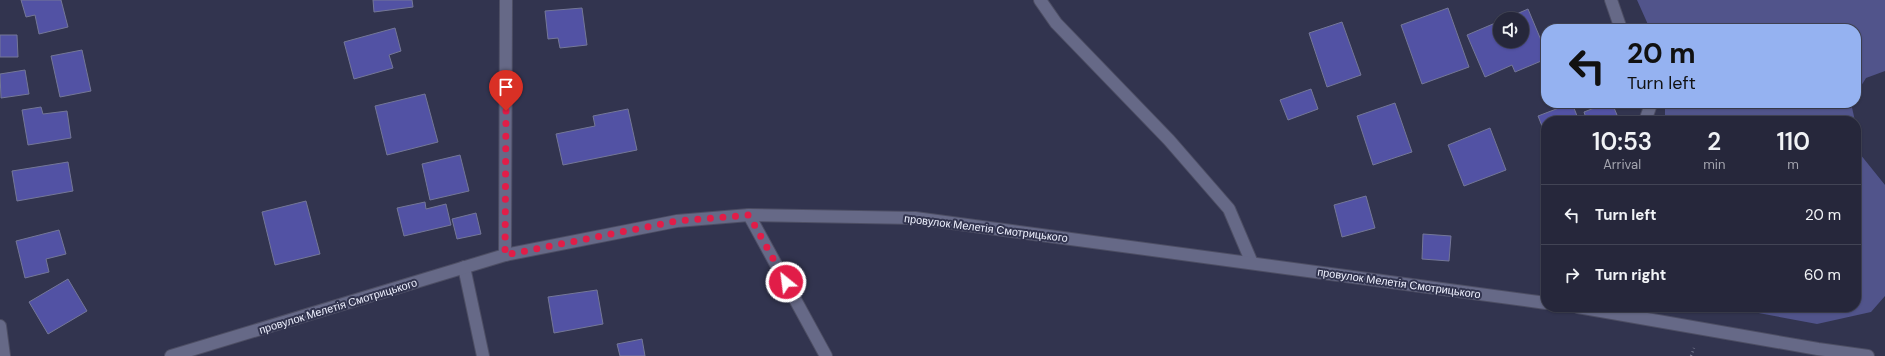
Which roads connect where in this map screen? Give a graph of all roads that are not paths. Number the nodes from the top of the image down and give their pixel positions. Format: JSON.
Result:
{"nodes":[{"id":1,"x":506,"y":0,"type":"edge"},
{"id":2,"x":1040,"y":0,"type":"edge"},
{"id":3,"x":1611,"y":0,"type":"edge"},
{"id":4,"x":1619,"y":24,"type":"edge"},
{"id":5,"x":749,"y":215,"type":"junction"},
{"id":6,"x":505,"y":255,"type":"junction"},
{"id":7,"x":1252,"y":263,"type":"junction"},
{"id":8,"x":464,"y":267,"type":"junction"},
{"id":9,"x":1541,"y":302,"type":"edge"},
{"id":10,"x":1607,"y":312,"type":"edge"},
{"id":11,"x":0,"y":326,"type":"edge"},
{"id":12,"x":4,"y":356,"type":"edge"},
{"id":13,"x":171,"y":356,"type":"edge"},
{"id":14,"x":483,"y":356,"type":"edge"},
{"id":15,"x":826,"y":356,"type":"edge"},
{"id":16,"x":1868,"y":356,"type":"edge"}],
"edges":[{"from":1,"to":6,"type":"street"},
{"from":2,"to":7,"type":"street"},
{"from":3,"to":4,"type":"street"},
{"from":5,"to":6,"type":"street","name":"провулок Мелетія Смотрицького"},
{"from":5,"to":7,"type":"street","name":"провулок Мелетія Смотрицького"},
{"from":5,"to":15,"type":"street"},
{"from":6,"to":8,"type":"street","name":"провулок Мелетія Смотрицького"},
{"from":7,"to":9,"type":"street","name":"провулок Мелетія Смотрицького"},
{"from":8,"to":13,"type":"street","name":"провулок Мелетія Смотрицького"},
{"from":8,"to":14,"type":"street"},
{"from":10,"to":16,"type":"street"},
{"from":11,"to":12,"type":"street"}]}
